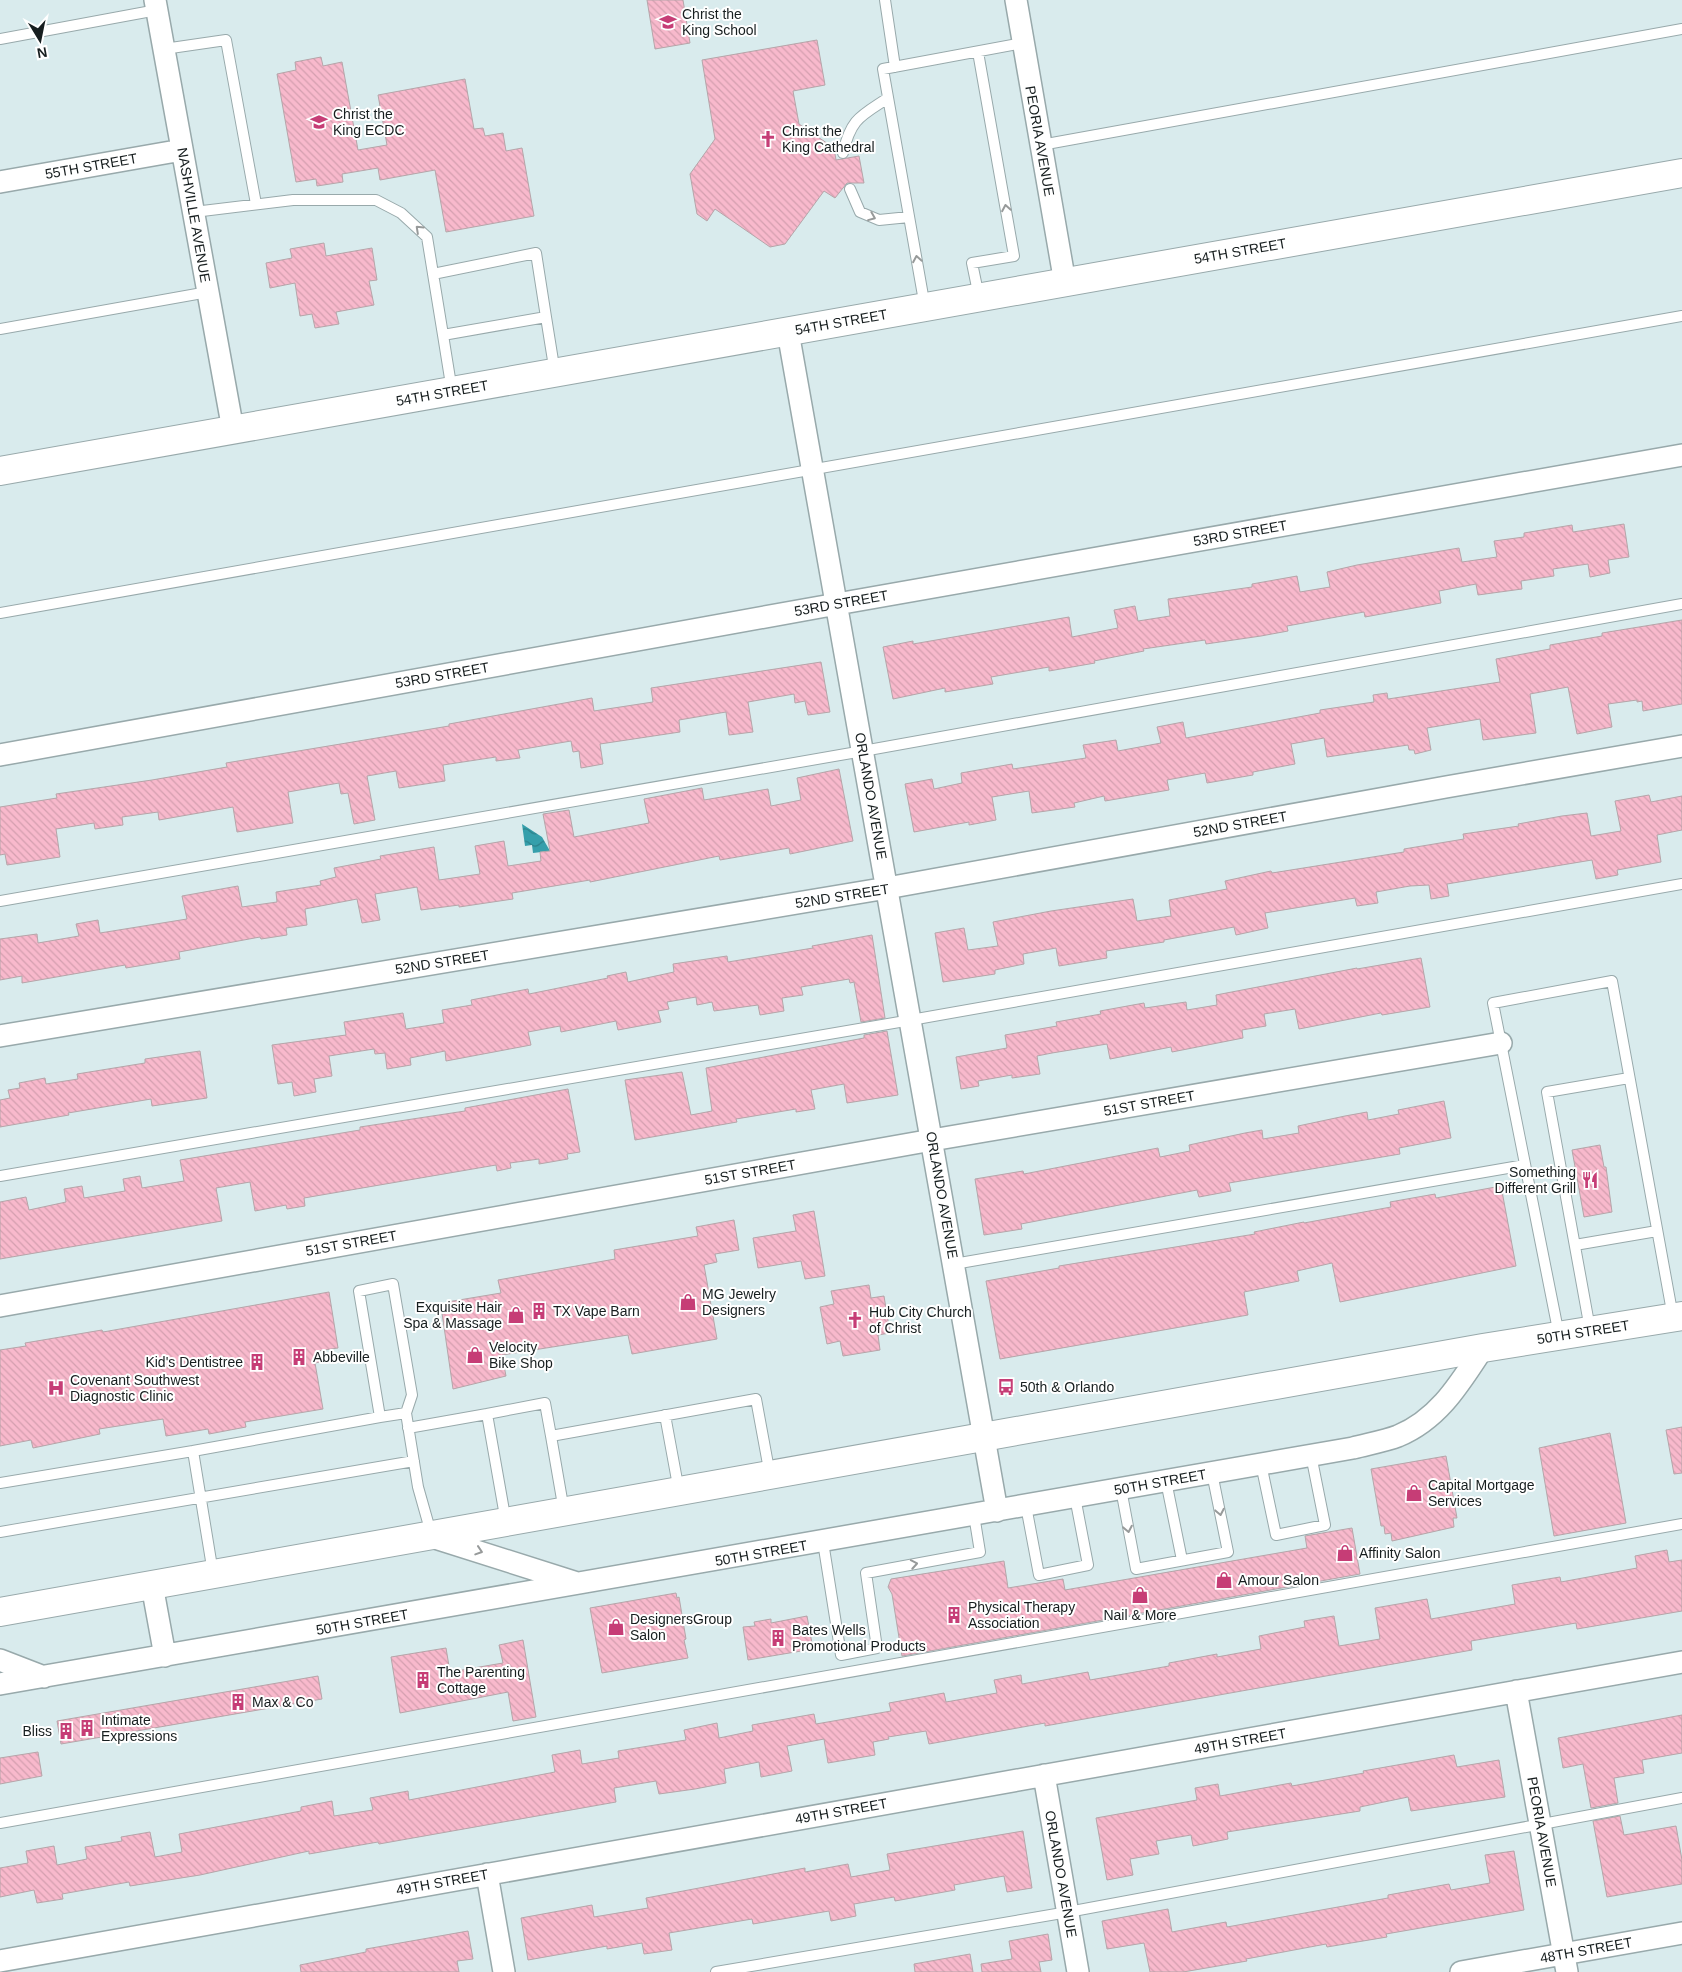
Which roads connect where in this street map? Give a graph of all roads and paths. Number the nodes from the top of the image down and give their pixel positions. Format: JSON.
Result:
{"nodes":[{"id":1,"x":884,"y":0,"type":"edge"},
{"id":2,"x":1017,"y":0,"type":"edge"},
{"id":3,"x":156,"y":5,"type":"edge"},
{"id":4,"x":1682,"y":29,"type":"edge"},
{"id":5,"x":0,"y":38,"type":"edge"},
{"id":6,"x":1024,"y":43,"type":"junction"},
{"id":7,"x":164,"y":49,"type":"junction"},
{"id":8,"x":978,"y":52,"type":"junction"},
{"id":9,"x":894,"y":67,"type":"junction"},
{"id":10,"x":888,"y":98,"type":"junction"},
{"id":11,"x":1041,"y":145,"type":"junction"},
{"id":12,"x":182,"y":150,"type":"junction"},
{"id":13,"x":843,"y":152,"type":"dead end"},
{"id":14,"x":1682,"y":173,"type":"edge"},
{"id":15,"x":0,"y":182,"type":"edge"},
{"id":16,"x":850,"y":189,"type":"dead end"},
{"id":17,"x":256,"y":204,"type":"junction"},
{"id":18,"x":194,"y":212,"type":"junction"},
{"id":19,"x":909,"y":217,"type":"junction"},
{"id":20,"x":433,"y":274,"type":"junction"},
{"id":21,"x":1065,"y":282,"type":"junction"},
{"id":22,"x":208,"y":292,"type":"junction"},
{"id":23,"x":979,"y":298,"type":"junction"},
{"id":24,"x":925,"y":307,"type":"junction"},
{"id":25,"x":1682,"y":316,"type":"edge"},
{"id":26,"x":546,"y":317,"type":"junction"},
{"id":27,"x":0,"y":329,"type":"edge"},
{"id":28,"x":788,"y":332,"type":"junction"},
{"id":29,"x":443,"y":335,"type":"junction"},
{"id":30,"x":555,"y":373,"type":"junction"},
{"id":31,"x":452,"y":391,"type":"junction"},
{"id":32,"x":233,"y":430,"type":"junction"},
{"id":33,"x":1682,"y":456,"type":"edge"},
{"id":34,"x":813,"y":470,"type":"junction"},
{"id":35,"x":0,"y":471,"type":"edge"},
{"id":36,"x":837,"y":604,"type":"junction"},
{"id":37,"x":1682,"y":604,"type":"edge"},
{"id":38,"x":0,"y":613,"type":"edge"},
{"id":39,"x":1682,"y":746,"type":"edge"},
{"id":40,"x":863,"y":752,"type":"junction"},
{"id":41,"x":0,"y":755,"type":"edge"},
{"id":42,"x":1682,"y":884,"type":"edge"},
{"id":43,"x":887,"y":888,"type":"junction"},
{"id":44,"x":0,"y":901,"type":"edge"},
{"id":45,"x":910,"y":1020,"type":"junction"},
{"id":46,"x":0,"y":1036,"type":"edge"},
{"id":47,"x":1501,"y":1043,"type":"junction"},
{"id":48,"x":1629,"y":1078,"type":"junction"},
{"id":49,"x":932,"y":1140,"type":"junction"},
{"id":50,"x":1525,"y":1165,"type":"junction"},
{"id":51,"x":0,"y":1176,"type":"edge"},
{"id":52,"x":1657,"y":1231,"type":"junction"},
{"id":53,"x":1575,"y":1245,"type":"junction"},
{"id":54,"x":954,"y":1264,"type":"junction"},
{"id":55,"x":0,"y":1306,"type":"edge"},
{"id":56,"x":1677,"y":1317,"type":"edge"},
{"id":57,"x":1590,"y":1330,"type":"junction"},
{"id":58,"x":1559,"y":1336,"type":"junction"},
{"id":59,"x":1484,"y":1348,"type":"junction"},
{"id":60,"x":406,"y":1413,"type":"junction"},
{"id":61,"x":487,"y":1414,"type":"junction"},
{"id":62,"x":380,"y":1416,"type":"junction"},
{"id":63,"x":665,"y":1416,"type":"junction"},
{"id":64,"x":408,"y":1428,"type":"junction"},
{"id":65,"x":551,"y":1436,"type":"junction"},
{"id":66,"x":985,"y":1437,"type":"junction"},
{"id":67,"x":193,"y":1451,"type":"junction"},
{"id":68,"x":1311,"y":1455,"type":"junction"},
{"id":69,"x":414,"y":1461,"type":"junction"},
{"id":70,"x":1261,"y":1464,"type":"junction"},
{"id":71,"x":1212,"y":1473,"type":"junction"},
{"id":72,"x":770,"y":1476,"type":"junction"},
{"id":73,"x":1166,"y":1481,"type":"junction"},
{"id":74,"x":0,"y":1482,"type":"edge"},
{"id":75,"x":1121,"y":1489,"type":"junction"},
{"id":76,"x":680,"y":1492,"type":"junction"},
{"id":77,"x":1075,"y":1497,"type":"junction"},
{"id":78,"x":201,"y":1498,"type":"junction"},
{"id":79,"x":1026,"y":1506,"type":"junction"},
{"id":80,"x":998,"y":1511,"type":"junction"},
{"id":81,"x":564,"y":1513,"type":"junction"},
{"id":82,"x":974,"y":1515,"type":"junction"},
{"id":83,"x":507,"y":1523,"type":"junction"},
{"id":84,"x":1682,"y":1524,"type":"edge"},
{"id":85,"x":0,"y":1532,"type":"edge"},
{"id":86,"x":432,"y":1537,"type":"junction"},
{"id":87,"x":822,"y":1542,"type":"junction"},
{"id":88,"x":1182,"y":1560,"type":"junction"},
{"id":89,"x":213,"y":1574,"type":"junction"},
{"id":90,"x":581,"y":1584,"type":"junction"},
{"id":91,"x":152,"y":1585,"type":"junction"},
{"id":92,"x":0,"y":1612,"type":"edge"},
{"id":93,"x":165,"y":1656,"type":"junction"},
{"id":94,"x":0,"y":1660,"type":"edge"},
{"id":95,"x":1682,"y":1662,"type":"edge"},
{"id":96,"x":44,"y":1677,"type":"junction"},
{"id":97,"x":0,"y":1684,"type":"edge"},
{"id":98,"x":1516,"y":1691,"type":"junction"},
{"id":99,"x":1044,"y":1775,"type":"junction"},
{"id":100,"x":1682,"y":1798,"type":"edge"},
{"id":101,"x":0,"y":1823,"type":"edge"},
{"id":102,"x":1540,"y":1824,"type":"junction"},
{"id":103,"x":487,"y":1874,"type":"junction"},
{"id":104,"x":1068,"y":1912,"type":"junction"},
{"id":105,"x":1682,"y":1933,"type":"edge"},
{"id":106,"x":0,"y":1961,"type":"edge"},
{"id":107,"x":1566,"y":1963,"type":"edge"},
{"id":108,"x":504,"y":1972,"type":"edge"},
{"id":109,"x":716,"y":1972,"type":"edge"},
{"id":110,"x":1078,"y":1972,"type":"edge"},
{"id":111,"x":1461,"y":1972,"type":"edge"}],
"edges":[{"from":1,"to":9,"type":"lane"},
{"from":2,"to":6,"type":"street","name":"PEORIA AVENUE"},
{"from":3,"to":5,"type":"lane"},
{"from":3,"to":7,"type":"street","name":"NASHVILLE AVENUE"},
{"from":4,"to":11,"type":"lane"},
{"from":6,"to":8,"type":"lane"},
{"from":6,"to":11,"type":"street","name":"PEORIA AVENUE"},
{"from":7,"to":12,"type":"street","name":"NASHVILLE AVENUE"},
{"from":7,"to":17,"type":"lane"},
{"from":8,"to":9,"type":"lane"},
{"from":23,"to":8,"type":"lane","one_way":true},
{"from":9,"to":10,"type":"lane"},
{"from":10,"to":13,"type":"lane"},
{"from":10,"to":19,"type":"lane"},
{"from":11,"to":21,"type":"street","name":"PEORIA AVENUE"},
{"from":12,"to":15,"type":"street","name":"55TH STREET"},
{"from":12,"to":18,"type":"street","name":"NASHVILLE AVENUE"},
{"from":14,"to":21,"type":"main road","name":"54TH STREET"},
{"from":16,"to":19,"type":"lane","one_way":true},
{"from":17,"to":18,"type":"lane"},
{"from":20,"to":17,"type":"lane","one_way":true},
{"from":18,"to":22,"type":"street","name":"NASHVILLE AVENUE"},
{"from":24,"to":19,"type":"lane","one_way":true},
{"from":20,"to":26,"type":"lane"},
{"from":20,"to":29,"type":"lane"},
{"from":21,"to":23,"type":"main road","name":"54TH STREET"},
{"from":22,"to":27,"type":"lane"},
{"from":22,"to":32,"type":"street","name":"NASHVILLE AVENUE"},
{"from":23,"to":24,"type":"main road","name":"54TH STREET"},
{"from":24,"to":28,"type":"main road","name":"54TH STREET"},
{"from":25,"to":34,"type":"lane"},
{"from":26,"to":29,"type":"lane"},
{"from":26,"to":30,"type":"lane"},
{"from":28,"to":30,"type":"main road","name":"54TH STREET"},
{"from":28,"to":34,"type":"street","name":"ORLANDO AVENUE"},
{"from":29,"to":31,"type":"lane"},
{"from":30,"to":31,"type":"main road","name":"54TH STREET"},
{"from":31,"to":32,"type":"main road","name":"54TH STREET"},
{"from":32,"to":35,"type":"main road","name":"54TH STREET"},
{"from":33,"to":36,"type":"street","name":"53RD STREET"},
{"from":34,"to":36,"type":"street","name":"ORLANDO AVENUE"},
{"from":34,"to":38,"type":"lane"},
{"from":36,"to":40,"type":"street","name":"ORLANDO AVENUE"},
{"from":36,"to":41,"type":"street","name":"53RD STREET"},
{"from":37,"to":40,"type":"lane"},
{"from":39,"to":43,"type":"street","name":"52ND STREET"},
{"from":40,"to":43,"type":"street","name":"ORLANDO AVENUE"},
{"from":40,"to":44,"type":"lane"},
{"from":42,"to":45,"type":"lane"},
{"from":43,"to":45,"type":"street","name":"ORLANDO AVENUE"},
{"from":43,"to":46,"type":"street","name":"52ND STREET"},
{"from":45,"to":49,"type":"street","name":"ORLANDO AVENUE"},
{"from":45,"to":51,"type":"lane"},
{"from":47,"to":48,"type":"lane"},
{"from":47,"to":49,"type":"street","name":"51ST STREET"},
{"from":47,"to":50,"type":"lane"},
{"from":48,"to":52,"type":"lane"},
{"from":48,"to":53,"type":"lane"},
{"from":49,"to":54,"type":"street","name":"ORLANDO AVENUE"},
{"from":49,"to":55,"type":"street","name":"51ST STREET"},
{"from":50,"to":54,"type":"lane"},
{"from":50,"to":58,"type":"lane"},
{"from":52,"to":53,"type":"lane"},
{"from":52,"to":56,"type":"lane"},
{"from":53,"to":57,"type":"lane"},
{"from":54,"to":66,"type":"street","name":"ORLANDO AVENUE"},
{"from":56,"to":57,"type":"main road","name":"50TH STREET"},
{"from":57,"to":58,"type":"main road","name":"50TH STREET"},
{"from":58,"to":59,"type":"main road","name":"50TH STREET"},
{"from":59,"to":66,"type":"main road","name":"50TH STREET"},
{"from":59,"to":68,"type":"street","name":"50TH STREET"},
{"from":60,"to":62,"type":"lane"},
{"from":60,"to":62,"type":"lane"},
{"from":60,"to":64,"type":"lane"},
{"from":61,"to":64,"type":"lane"},
{"from":61,"to":65,"type":"lane"},
{"from":61,"to":83,"type":"lane"},
{"from":62,"to":67,"type":"lane"},
{"from":63,"to":65,"type":"lane"},
{"from":63,"to":72,"type":"lane"},
{"from":63,"to":76,"type":"lane"},
{"from":64,"to":69,"type":"lane"},
{"from":65,"to":81,"type":"lane"},
{"from":66,"to":72,"type":"main road","name":"50TH STREET"},
{"from":66,"to":80,"type":"street","name":"ORLANDO AVENUE"},
{"from":67,"to":74,"type":"lane"},
{"from":67,"to":78,"type":"lane"},
{"from":68,"to":70,"type":"street","name":"50TH STREET"},
{"from":68,"to":70,"type":"lane"},
{"from":69,"to":78,"type":"lane"},
{"from":69,"to":86,"type":"lane"},
{"from":70,"to":71,"type":"street","name":"50TH STREET"},
{"from":71,"to":73,"type":"street","name":"50TH STREET"},
{"from":71,"to":88,"type":"lane","one_way":true},
{"from":72,"to":76,"type":"main road","name":"50TH STREET"},
{"from":73,"to":75,"type":"street","name":"50TH STREET"},
{"from":73,"to":88,"type":"lane"},
{"from":75,"to":77,"type":"street","name":"50TH STREET"},
{"from":75,"to":88,"type":"lane","one_way":true},
{"from":76,"to":81,"type":"main road","name":"50TH STREET"},
{"from":77,"to":79,"type":"street","name":"50TH STREET"},
{"from":77,"to":79,"type":"lane"},
{"from":78,"to":85,"type":"lane"},
{"from":78,"to":89,"type":"lane"},
{"from":79,"to":80,"type":"street","name":"50TH STREET"},
{"from":80,"to":82,"type":"street","name":"50TH STREET"},
{"from":81,"to":83,"type":"main road","name":"50TH STREET"},
{"from":82,"to":87,"type":"street","name":"50TH STREET"},
{"from":87,"to":82,"type":"lane","one_way":true},
{"from":83,"to":86,"type":"main road","name":"50TH STREET"},
{"from":84,"to":101,"type":"lane"},
{"from":86,"to":89,"type":"main road","name":"50TH STREET"},
{"from":86,"to":90,"type":"street","one_way":true},
{"from":87,"to":90,"type":"street","name":"50TH STREET"},
{"from":89,"to":91,"type":"main road","name":"50TH STREET"},
{"from":90,"to":93,"type":"street","name":"50TH STREET"},
{"from":91,"to":92,"type":"main road","name":"50TH STREET"},
{"from":91,"to":93,"type":"street"},
{"from":93,"to":96,"type":"street","name":"50TH STREET"},
{"from":94,"to":96,"type":"street"},
{"from":95,"to":98,"type":"street","name":"49TH STREET"},
{"from":96,"to":97,"type":"street","name":"50TH STREET"},
{"from":98,"to":99,"type":"street","name":"49TH STREET"},
{"from":98,"to":102,"type":"street","name":"PEORIA AVENUE"},
{"from":99,"to":103,"type":"street","name":"49TH STREET"},
{"from":99,"to":104,"type":"street","name":"ORLANDO AVENUE"},
{"from":100,"to":102,"type":"lane"},
{"from":102,"to":104,"type":"lane"},
{"from":102,"to":107,"type":"street","name":"PEORIA AVENUE"},
{"from":103,"to":106,"type":"street","name":"49TH STREET"},
{"from":103,"to":108,"type":"street"},
{"from":104,"to":109,"type":"lane"},
{"from":104,"to":110,"type":"street","name":"ORLANDO AVENUE"},
{"from":105,"to":107,"type":"street","name":"48TH STREET"},
{"from":107,"to":111,"type":"street","name":"48TH STREET"}]}
